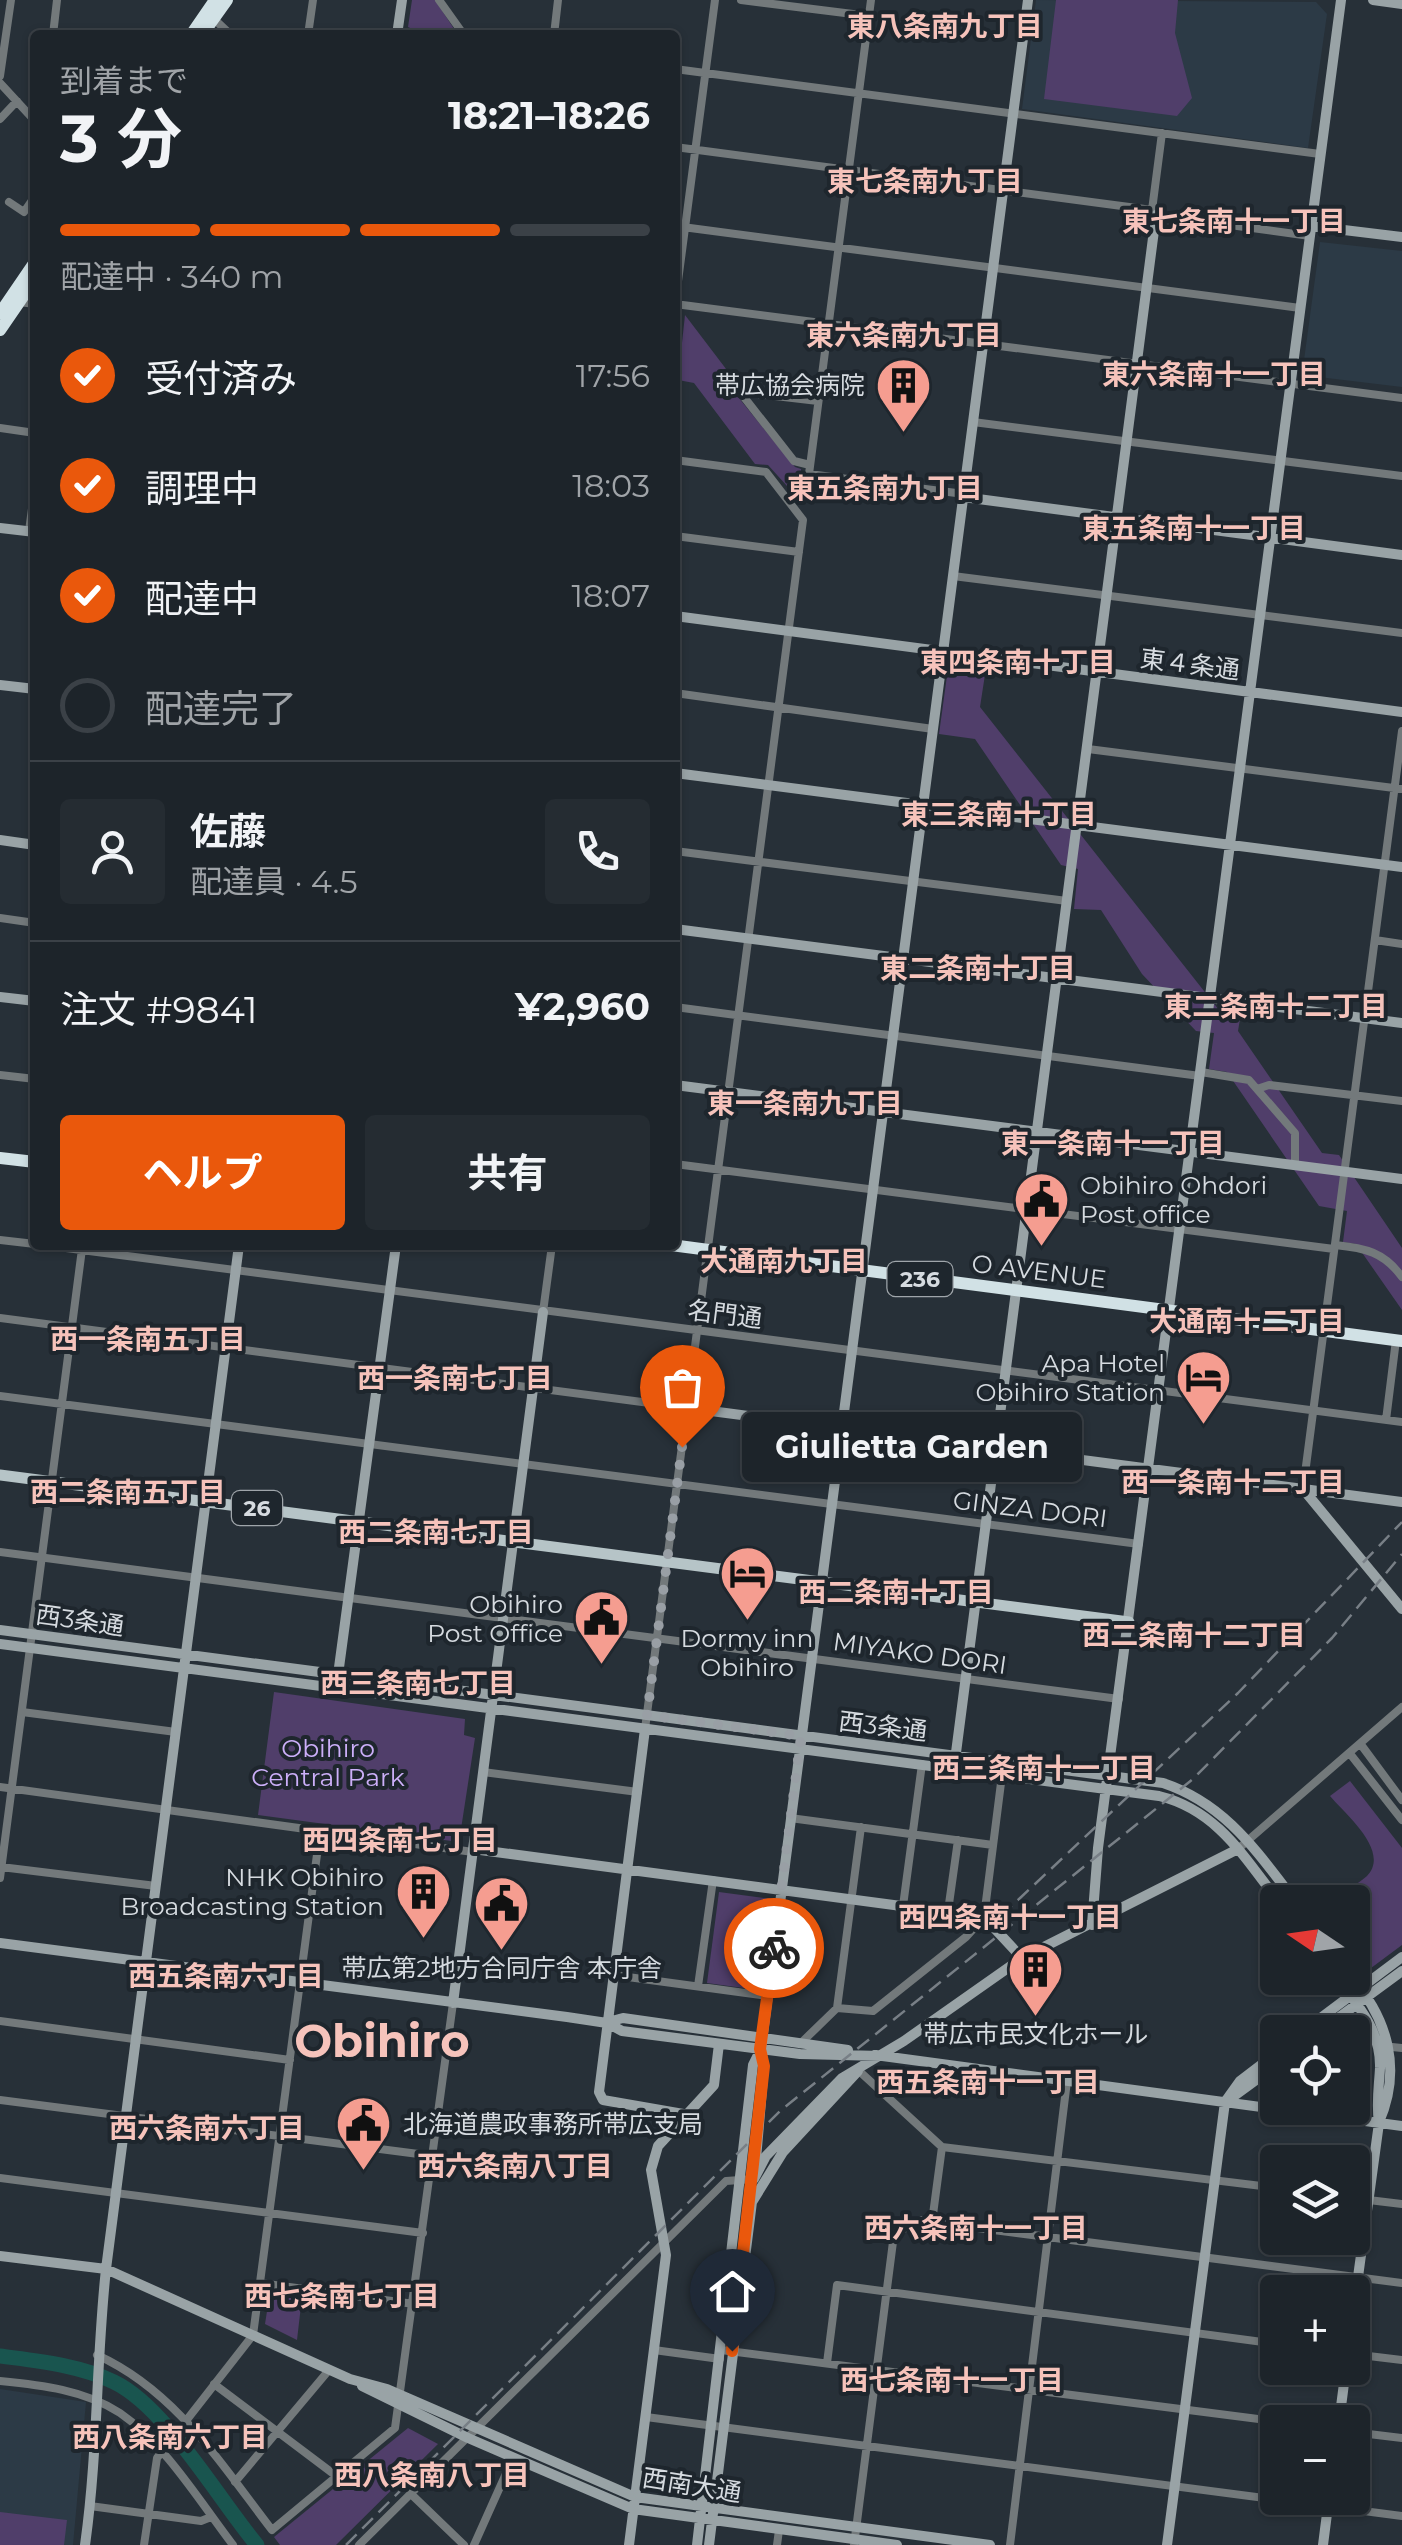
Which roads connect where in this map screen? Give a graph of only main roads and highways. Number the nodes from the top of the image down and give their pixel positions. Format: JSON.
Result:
{"nodes":[{"id":1,"x":215,"y":0,"type":"edge"},
{"id":2,"x":226,"y":0,"type":"edge"},
{"id":3,"x":194,"y":30,"type":"edge"},
{"id":4,"x":206,"y":30,"type":"edge"},
{"id":5,"x":30,"y":269,"type":"edge"},
{"id":6,"x":10,"y":297,"type":"edge"},
{"id":7,"x":0,"y":314,"type":"edge"},
{"id":8,"x":0,"y":330,"type":"edge"},
{"id":9,"x":0,"y":1158,"type":"edge"},
{"id":10,"x":30,"y":1161,"type":"edge"},
{"id":11,"x":680,"y":1246,"type":"edge"},
{"id":12,"x":1399,"y":1340,"type":"edge"},
{"id":13,"x":0,"y":1475,"type":"edge"},
{"id":14,"x":1129,"y":1622,"type":"road end"}],
"edges":[{"from":1,"to":3,"type":"highway"},
{"from":2,"to":4,"type":"highway"},
{"from":5,"to":6,"type":"highway"},
{"from":6,"to":7,"type":"highway"},
{"from":6,"to":8,"type":"highway"},
{"from":9,"to":10,"type":"highway"},
{"from":11,"to":12,"type":"highway","name":"O AVENUE","number":"236"},
{"from":13,"to":14,"type":"main road","number":"26"}]}
